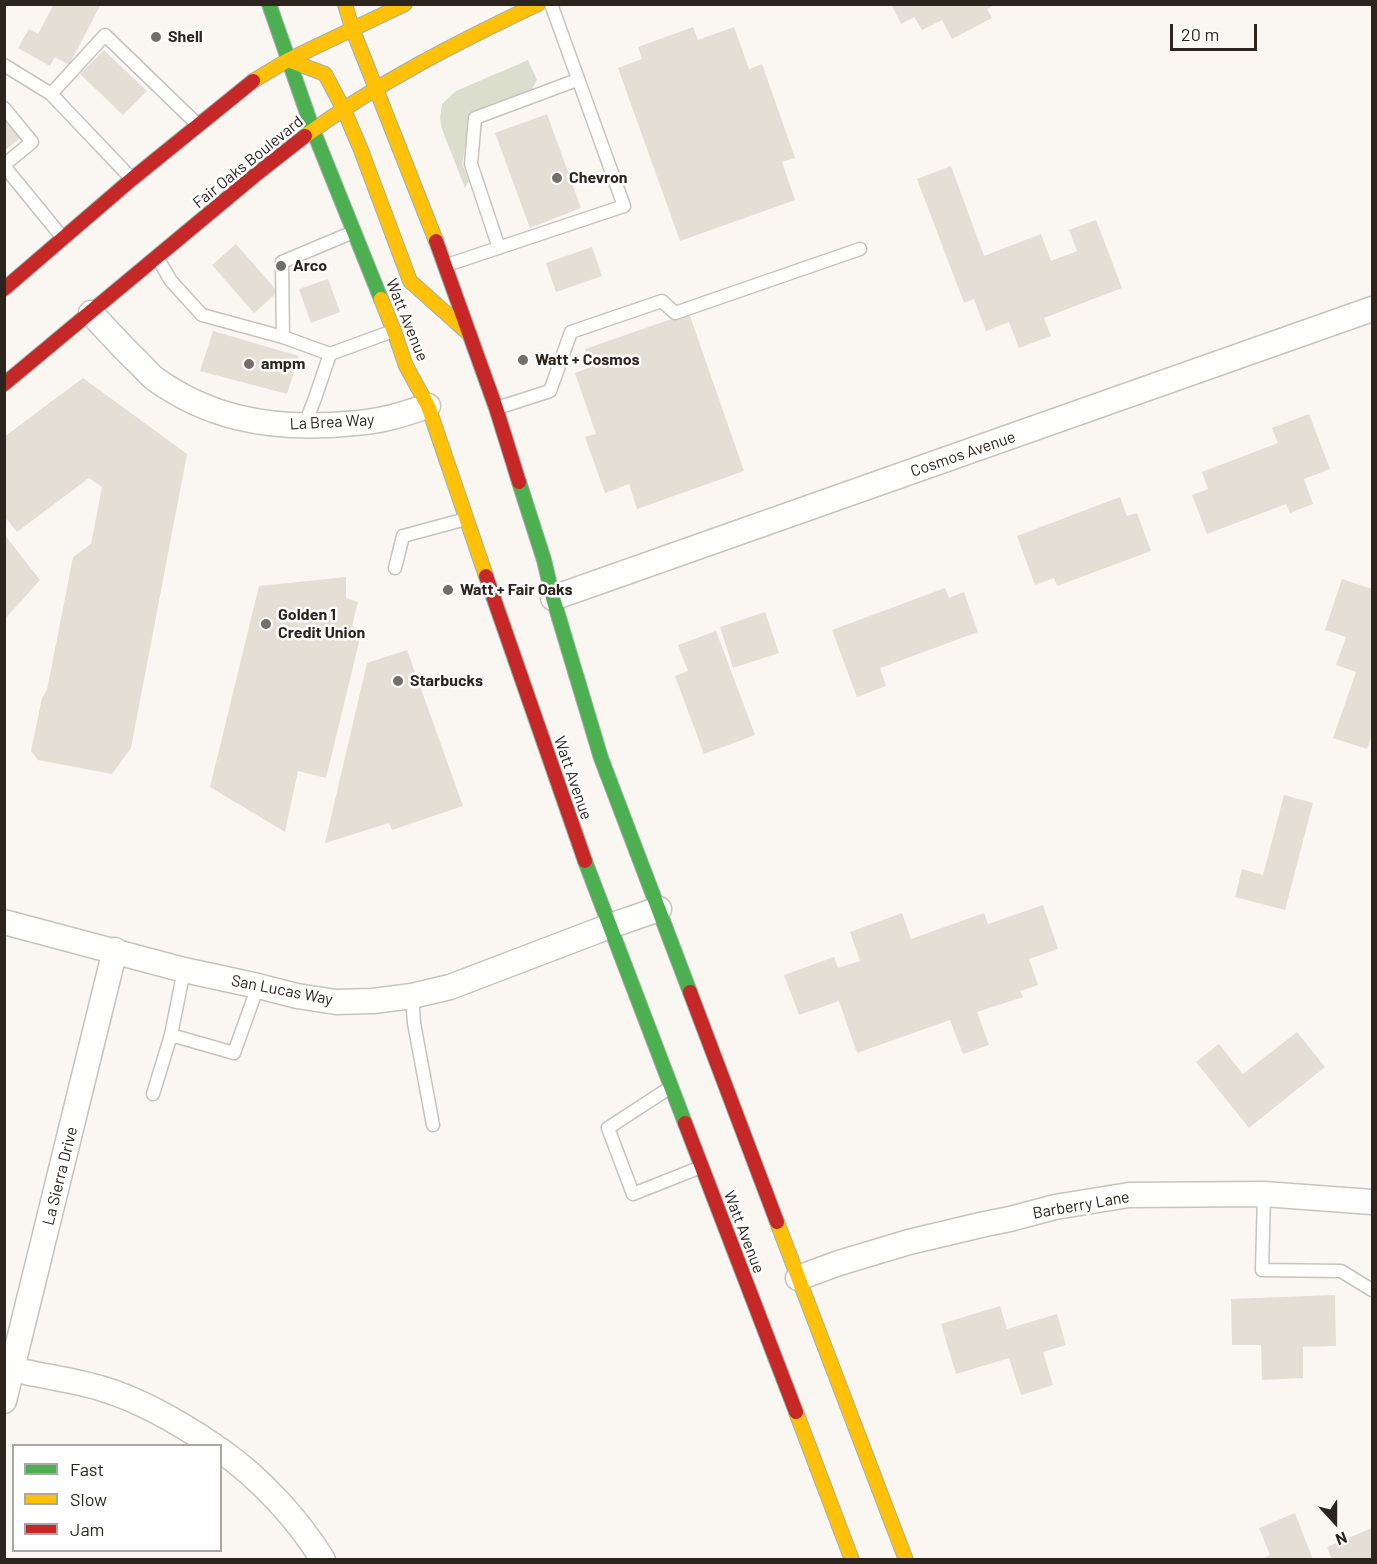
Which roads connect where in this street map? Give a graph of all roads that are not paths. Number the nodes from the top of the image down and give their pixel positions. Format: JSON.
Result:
{"nodes":[{"id":1,"x":269,"y":4,"type":"edge"},
{"id":2,"x":345,"y":4,"type":"edge"},
{"id":3,"x":405,"y":4,"type":"edge"},
{"id":4,"x":538,"y":4,"type":"edge"},
{"id":5,"x":551,"y":4,"type":"edge"},
{"id":6,"x":352,"y":28,"type":"junction"},
{"id":7,"x":288,"y":60,"type":"junction"},
{"id":8,"x":4,"y":64,"type":"edge"},
{"id":9,"x":577,"y":80,"type":"junction"},
{"id":10,"x":376,"y":88,"type":"junction"},
{"id":11,"x":51,"y":94,"type":"junction"},
{"id":12,"x":4,"y":108,"type":"edge"},
{"id":13,"x":344,"y":110,"type":"junction"},
{"id":14,"x":198,"y":124,"type":"junction"},
{"id":15,"x":313,"y":130,"type":"junction"},
{"id":16,"x":4,"y":166,"type":"edge"},
{"id":17,"x":132,"y":179,"type":"junction"},
{"id":18,"x":352,"y":232,"type":"junction"},
{"id":19,"x":63,"y":238,"type":"junction"},
{"id":20,"x":500,"y":248,"type":"junction"},
{"id":21,"x":860,"y":249,"type":"dead end"},
{"id":22,"x":157,"y":257,"type":"junction"},
{"id":23,"x":446,"y":266,"type":"junction"},
{"id":24,"x":4,"y":289,"type":"edge"},
{"id":25,"x":1372,"y":309,"type":"edge"},
{"id":26,"x":91,"y":313,"type":"junction"},
{"id":27,"x":394,"y":331,"type":"junction"},
{"id":28,"x":470,"y":334,"type":"junction"},
{"id":29,"x":283,"y":337,"type":"junction"},
{"id":30,"x":330,"y":354,"type":"junction"},
{"id":31,"x":4,"y":384,"type":"edge"},
{"id":32,"x":428,"y":406,"type":"junction"},
{"id":33,"x":496,"y":408,"type":"junction"},
{"id":34,"x":304,"y":426,"type":"junction"},
{"id":35,"x":467,"y":519,"type":"junction"},
{"id":36,"x":395,"y":568,"type":"dead end"},
{"id":37,"x":553,"y":598,"type":"junction"},
{"id":38,"x":659,"y":909,"type":"junction"},
{"id":39,"x":4,"y":922,"type":"edge"},
{"id":40,"x":610,"y":926,"type":"junction"},
{"id":41,"x":115,"y":950,"type":"junction"},
{"id":42,"x":184,"y":970,"type":"junction"},
{"id":43,"x":258,"y":986,"type":"junction"},
{"id":44,"x":412,"y":996,"type":"junction"},
{"id":45,"x":171,"y":1035,"type":"junction"},
{"id":46,"x":672,"y":1087,"type":"junction"},
{"id":47,"x":153,"y":1094,"type":"dead end"},
{"id":48,"x":433,"y":1125,"type":"dead end"},
{"id":49,"x":702,"y":1166,"type":"junction"},
{"id":50,"x":1264,"y":1194,"type":"junction"},
{"id":51,"x":1372,"y":1202,"type":"edge"},
{"id":52,"x":798,"y":1278,"type":"junction"},
{"id":53,"x":1372,"y":1290,"type":"edge"},
{"id":54,"x":9,"y":1368,"type":"edge"},
{"id":55,"x":4,"y":1401,"type":"edge"},
{"id":56,"x":211,"y":1444,"type":"edge"},
{"id":57,"x":222,"y":1452,"type":"edge"},
{"id":58,"x":323,"y":1560,"type":"edge"},
{"id":59,"x":852,"y":1560,"type":"edge"},
{"id":60,"x":906,"y":1560,"type":"edge"}],
"edges":[{"from":1,"to":7,"type":"main road","name":"Watt Avenue"},
{"from":2,"to":6,"type":"main road","name":"Watt Avenue"},
{"from":3,"to":6,"type":"main road"},
{"from":4,"to":10,"type":"main road","name":"Fair Oaks Boulevard"},
{"from":5,"to":9,"type":"lane"},
{"from":6,"to":7,"type":"main road"},
{"from":6,"to":10,"type":"main road","name":"Watt Avenue"},
{"from":7,"to":13,"type":"main road"},
{"from":7,"to":14,"type":"main road"},
{"from":7,"to":15,"type":"main road","name":"Watt Avenue"},
{"from":8,"to":11,"type":"lane"},
{"from":9,"to":20,"type":"lane"},
{"from":9,"to":20,"type":"lane"},
{"from":10,"to":13,"type":"main road","name":"Fair Oaks Boulevard"},
{"from":10,"to":23,"type":"main road","name":"Watt Avenue"},
{"from":11,"to":14,"type":"lane"},
{"from":11,"to":17,"type":"lane"},
{"from":12,"to":16,"type":"lane"},
{"from":13,"to":15,"type":"main road","name":"Fair Oaks Boulevard"},
{"from":13,"to":28,"type":"main road"},
{"from":14,"to":17,"type":"main road"},
{"from":15,"to":18,"type":"main road","name":"Watt Avenue"},
{"from":15,"to":22,"type":"main road","name":"Fair Oaks Boulevard"},
{"from":16,"to":19,"type":"lane"},
{"from":17,"to":19,"type":"main road"},
{"from":18,"to":27,"type":"main road","name":"Watt Avenue"},
{"from":18,"to":29,"type":"lane"},
{"from":19,"to":24,"type":"main road"},
{"from":20,"to":23,"type":"lane"},
{"from":21,"to":33,"type":"lane"},
{"from":22,"to":26,"type":"main road","name":"Fair Oaks Boulevard"},
{"from":22,"to":29,"type":"lane"},
{"from":23,"to":28,"type":"main road","name":"Watt Avenue"},
{"from":25,"to":37,"type":"street","name":"Cosmos Avenue"},
{"from":26,"to":31,"type":"main road","name":"Fair Oaks Boulevard"},
{"from":26,"to":34,"type":"street","name":"La Brea Way"},
{"from":27,"to":30,"type":"lane"},
{"from":27,"to":32,"type":"main road","name":"Watt Avenue"},
{"from":28,"to":33,"type":"main road","name":"Watt Avenue"},
{"from":29,"to":30,"type":"lane"},
{"from":30,"to":34,"type":"lane"},
{"from":32,"to":34,"type":"street","name":"La Brea Way"},
{"from":32,"to":35,"type":"main road","name":"Watt Avenue"},
{"from":33,"to":37,"type":"main road","name":"Watt Avenue"},
{"from":35,"to":36,"type":"lane"},
{"from":35,"to":40,"type":"main road","name":"Watt Avenue"},
{"from":37,"to":38,"type":"main road","name":"Watt Avenue"},
{"from":38,"to":40,"type":"street","name":"San Lucas Way"},
{"from":38,"to":52,"type":"main road","name":"Watt Avenue"},
{"from":39,"to":41,"type":"street","name":"San Lucas Way"},
{"from":40,"to":44,"type":"street","name":"San Lucas Way"},
{"from":40,"to":46,"type":"main road","name":"Watt Avenue"},
{"from":41,"to":42,"type":"street","name":"San Lucas Way"},
{"from":41,"to":54,"type":"street","name":"La Sierra Drive"},
{"from":42,"to":43,"type":"street","name":"San Lucas Way"},
{"from":42,"to":45,"type":"lane"},
{"from":43,"to":44,"type":"street","name":"San Lucas Way"},
{"from":43,"to":45,"type":"lane"},
{"from":44,"to":48,"type":"lane"},
{"from":45,"to":47,"type":"lane"},
{"from":46,"to":49,"type":"main road","name":"Watt Avenue"},
{"from":46,"to":49,"type":"lane"},
{"from":49,"to":59,"type":"main road","name":"Watt Avenue"},
{"from":50,"to":51,"type":"street","name":"Barberry Lane"},
{"from":50,"to":52,"type":"street","name":"Barberry Lane"},
{"from":50,"to":53,"type":"lane"},
{"from":52,"to":60,"type":"main road","name":"Watt Avenue"},
{"from":54,"to":55,"type":"street","name":"La Sierra Drive"},
{"from":54,"to":56,"type":"street"},
{"from":57,"to":58,"type":"street"}]}
